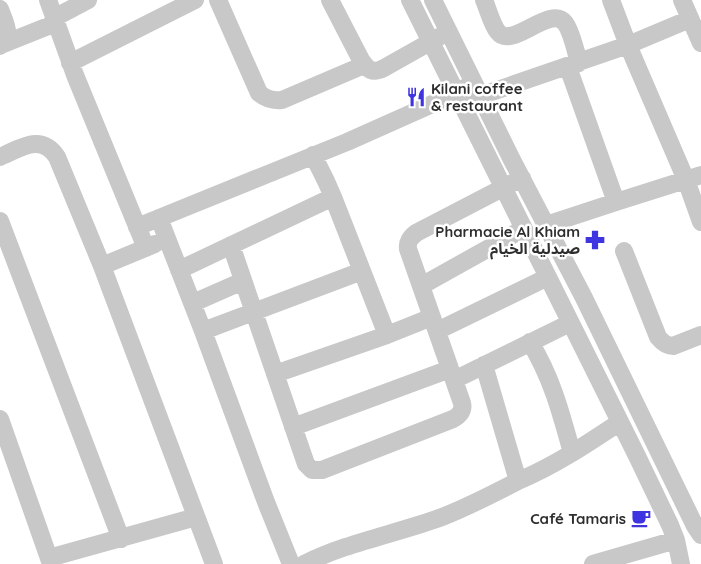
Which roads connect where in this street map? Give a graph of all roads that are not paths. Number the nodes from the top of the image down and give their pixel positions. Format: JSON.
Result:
{"nodes":[{"id":1,"x":48,"y":0,"type":"edge"},
{"id":2,"x":88,"y":0,"type":"edge"},
{"id":3,"x":195,"y":0,"type":"edge"},
{"id":4,"x":218,"y":0,"type":"edge"},
{"id":5,"x":330,"y":0,"type":"edge"},
{"id":6,"x":410,"y":0,"type":"edge"},
{"id":7,"x":433,"y":0,"type":"edge"},
{"id":8,"x":484,"y":0,"type":"edge"},
{"id":9,"x":611,"y":0,"type":"edge"},
{"id":10,"x":682,"y":0,"type":"edge"},
{"id":11,"x":0,"y":9,"type":"edge"},
{"id":12,"x":54,"y":18,"type":"junction"},
{"id":13,"x":690,"y":19,"type":"junction"},
{"id":14,"x":449,"y":32,"type":"junction"},
{"id":15,"x":430,"y":41,"type":"junction"},
{"id":16,"x":701,"y":43,"type":"edge"},
{"id":17,"x":628,"y":45,"type":"junction"},
{"id":18,"x":1,"y":46,"type":"edge"},
{"id":19,"x":70,"y":63,"type":"junction"},
{"id":20,"x":364,"y":65,"type":"junction"},
{"id":21,"x":573,"y":65,"type":"junction"},
{"id":22,"x":477,"y":89,"type":"junction"},
{"id":23,"x":460,"y":99,"type":"junction"},
{"id":24,"x":313,"y":155,"type":"junction"},
{"id":25,"x":0,"y":157,"type":"edge"},
{"id":26,"x":522,"y":178,"type":"junction"},
{"id":27,"x":693,"y":178,"type":"edge"},
{"id":28,"x":503,"y":188,"type":"junction"},
{"id":29,"x":333,"y":197,"type":"junction"},
{"id":30,"x":616,"y":202,"type":"junction"},
{"id":31,"x":159,"y":218,"type":"junction"},
{"id":32,"x":0,"y":221,"type":"edge"},
{"id":33,"x":701,"y":222,"type":"edge"},
{"id":34,"x":546,"y":225,"type":"junction"},
{"id":35,"x":137,"y":227,"type":"junction"},
{"id":36,"x":523,"y":229,"type":"junction"},
{"id":37,"x":167,"y":239,"type":"junction"},
{"id":38,"x":231,"y":245,"type":"junction"},
{"id":39,"x":146,"y":248,"type":"junction"},
{"id":40,"x":624,"y":251,"type":"dead end"},
{"id":41,"x":6,"y":252,"type":"edge"},
{"id":42,"x":102,"y":266,"type":"junction"},
{"id":43,"x":180,"y":270,"type":"junction"},
{"id":44,"x":362,"y":271,"type":"junction"},
{"id":45,"x":548,"y":277,"type":"junction"},
{"id":46,"x":243,"y":281,"type":"junction"},
{"id":47,"x":421,"y":286,"type":"junction"},
{"id":48,"x":193,"y":303,"type":"junction"},
{"id":49,"x":254,"y":310,"type":"junction"},
{"id":50,"x":570,"y":323,"type":"junction"},
{"id":51,"x":434,"y":324,"type":"junction"},
{"id":52,"x":203,"y":330,"type":"junction"},
{"id":53,"x":387,"y":335,"type":"junction"},
{"id":54,"x":701,"y":336,"type":"edge"},
{"id":55,"x":530,"y":342,"type":"junction"},
{"id":56,"x":484,"y":365,"type":"junction"},
{"id":57,"x":275,"y":374,"type":"junction"},
{"id":58,"x":452,"y":374,"type":"junction"},
{"id":59,"x":620,"y":422,"type":"junction"},
{"id":60,"x":293,"y":427,"type":"junction"},
{"id":61,"x":2,"y":428,"type":"edge"},
{"id":62,"x":572,"y":453,"type":"junction"},
{"id":63,"x":518,"y":481,"type":"junction"},
{"id":64,"x":196,"y":517,"type":"junction"},
{"id":65,"x":701,"y":535,"type":"edge"},
{"id":66,"x":121,"y":538,"type":"junction"},
{"id":67,"x":676,"y":540,"type":"junction"},
{"id":68,"x":50,"y":561,"type":"edge"},
{"id":69,"x":214,"y":564,"type":"edge"},
{"id":70,"x":291,"y":564,"type":"edge"},
{"id":71,"x":304,"y":564,"type":"edge"},
{"id":72,"x":592,"y":564,"type":"edge"},
{"id":73,"x":681,"y":564,"type":"edge"}],
"edges":[{"from":1,"to":12,"type":"street"},
{"from":2,"to":12,"type":"street"},
{"from":3,"to":19,"type":"street"},
{"from":4,"to":20,"type":"street"},
{"from":5,"to":20,"type":"street"},
{"from":6,"to":15,"type":"street"},
{"from":7,"to":14,"type":"street"},
{"from":8,"to":21,"type":"street"},
{"from":9,"to":17,"type":"street"},
{"from":10,"to":13,"type":"street"},
{"from":11,"to":18,"type":"street"},
{"from":12,"to":18,"type":"street"},
{"from":12,"to":19,"type":"street"},
{"from":13,"to":16,"type":"street"},
{"from":13,"to":17,"type":"street"},
{"from":14,"to":15,"type":"street"},
{"from":14,"to":22,"type":"street"},
{"from":15,"to":20,"type":"street"},
{"from":15,"to":23,"type":"street"},
{"from":17,"to":21,"type":"street"},
{"from":17,"to":27,"type":"street"},
{"from":19,"to":35,"type":"street"},
{"from":21,"to":22,"type":"street"},
{"from":21,"to":30,"type":"street"},
{"from":22,"to":23,"type":"street"},
{"from":22,"to":26,"type":"street"},
{"from":23,"to":24,"type":"street"},
{"from":23,"to":28,"type":"street"},
{"from":24,"to":29,"type":"street"},
{"from":24,"to":31,"type":"street"},
{"from":25,"to":42,"type":"street"},
{"from":26,"to":28,"type":"street"},
{"from":26,"to":34,"type":"street"},
{"from":27,"to":30,"type":"street"},
{"from":27,"to":33,"type":"street"},
{"from":28,"to":36,"type":"street"},
{"from":28,"to":47,"type":"street"},
{"from":29,"to":38,"type":"street"},
{"from":29,"to":44,"type":"street"},
{"from":30,"to":34,"type":"street"},
{"from":31,"to":35,"type":"street"},
{"from":31,"to":37,"type":"street"},
{"from":32,"to":41,"type":"street"},
{"from":34,"to":65,"type":"street"},
{"from":35,"to":39,"type":"street"},
{"from":36,"to":45,"type":"street"},
{"from":36,"to":47,"type":"street"},
{"from":37,"to":39,"type":"street"},
{"from":37,"to":43,"type":"street"},
{"from":38,"to":43,"type":"street"},
{"from":38,"to":46,"type":"street"},
{"from":39,"to":42,"type":"street"},
{"from":40,"to":54,"type":"street"},
{"from":41,"to":66,"type":"street"},
{"from":42,"to":64,"type":"street"},
{"from":43,"to":48,"type":"street"},
{"from":44,"to":49,"type":"street"},
{"from":44,"to":53,"type":"street"},
{"from":45,"to":50,"type":"street"},
{"from":45,"to":51,"type":"street"},
{"from":46,"to":48,"type":"street"},
{"from":46,"to":49,"type":"street"},
{"from":47,"to":51,"type":"street"},
{"from":48,"to":52,"type":"street"},
{"from":49,"to":52,"type":"street"},
{"from":49,"to":57,"type":"street"},
{"from":50,"to":55,"type":"street"},
{"from":50,"to":59,"type":"street"},
{"from":51,"to":53,"type":"street"},
{"from":51,"to":58,"type":"street"},
{"from":52,"to":70,"type":"street"},
{"from":53,"to":57,"type":"street"},
{"from":55,"to":56,"type":"street"},
{"from":55,"to":62,"type":"street"},
{"from":56,"to":58,"type":"street"},
{"from":56,"to":63,"type":"street"},
{"from":57,"to":60,"type":"street"},
{"from":58,"to":60,"type":"street"},
{"from":58,"to":60,"type":"street"},
{"from":59,"to":62,"type":"street"},
{"from":59,"to":67,"type":"street"},
{"from":61,"to":68,"type":"street"},
{"from":62,"to":63,"type":"street"},
{"from":63,"to":71,"type":"street"},
{"from":64,"to":66,"type":"street"},
{"from":64,"to":69,"type":"street"},
{"from":66,"to":68,"type":"street"},
{"from":67,"to":72,"type":"street"},
{"from":67,"to":73,"type":"street"}]}
